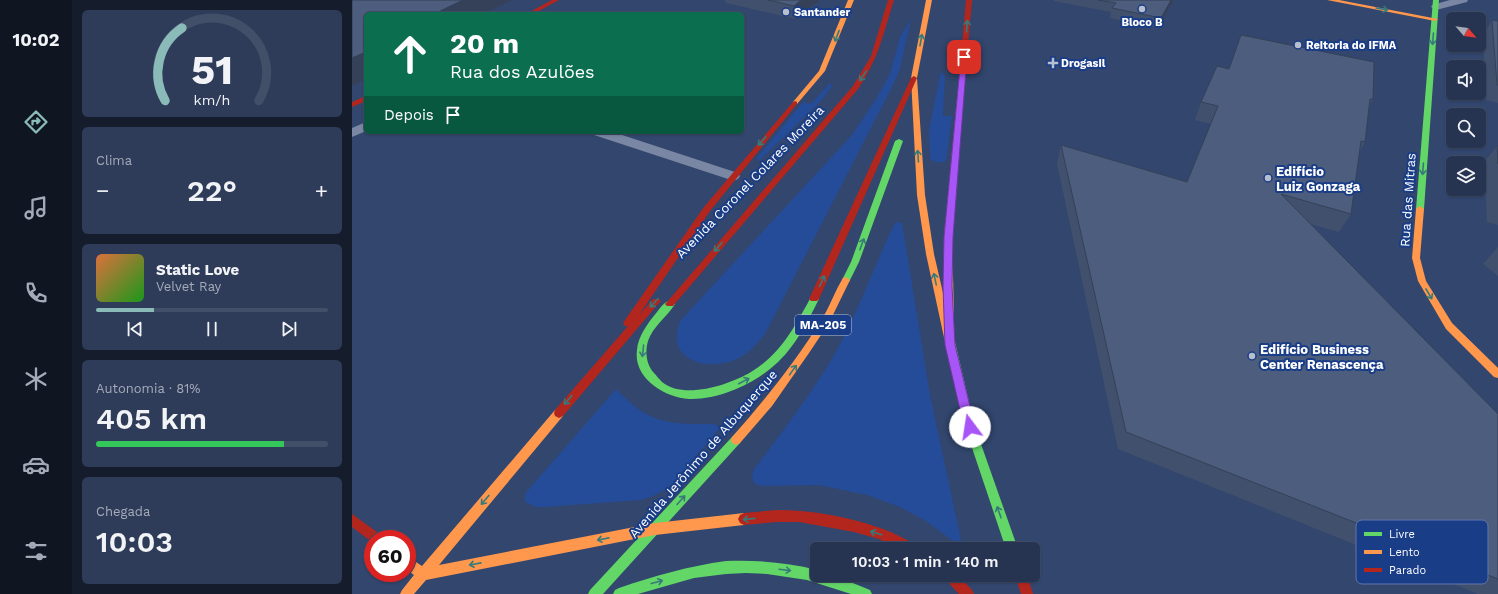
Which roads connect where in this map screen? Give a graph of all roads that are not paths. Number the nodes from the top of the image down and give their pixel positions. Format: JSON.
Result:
{"nodes":[{"id":1,"x":556,"y":0,"type":"edge"},
{"id":2,"x":851,"y":0,"type":"edge"},
{"id":3,"x":891,"y":0,"type":"edge"},
{"id":4,"x":929,"y":0,"type":"edge"},
{"id":5,"x":969,"y":0,"type":"edge"},
{"id":6,"x":1330,"y":0,"type":"edge"},
{"id":7,"x":1463,"y":0,"type":"edge"},
{"id":8,"x":1436,"y":4,"type":"edge"},
{"id":9,"x":532,"y":12,"type":"edge"},
{"id":10,"x":1435,"y":19,"type":"junction"},
{"id":11,"x":914,"y":78,"type":"junction"},
{"id":12,"x":364,"y":99,"type":"edge"},
{"id":13,"x":352,"y":105,"type":"edge"},
{"id":14,"x":826,"y":122,"type":"junction"},
{"id":15,"x":364,"y":127,"type":"edge"},
{"id":16,"x":352,"y":134,"type":"edge"},
{"id":17,"x":605,"y":134,"type":"edge"},
{"id":18,"x":733,"y":176,"type":"junction"},
{"id":19,"x":711,"y":241,"type":"dead end"},
{"id":20,"x":664,"y":292,"type":"dead end"},
{"id":21,"x":950,"y":345,"type":"junction"},
{"id":22,"x":599,"y":364,"type":"junction"},
{"id":23,"x":1498,"y":374,"type":"edge"},
{"id":24,"x":352,"y":520,"type":"edge"},
{"id":25,"x":655,"y":529,"type":"junction"},
{"id":26,"x":365,"y":530,"type":"edge"},
{"id":27,"x":898,"y":542,"type":"edge"},
{"id":28,"x":1010,"y":542,"type":"edge"},
{"id":29,"x":416,"y":569,"type":"edge"},
{"id":30,"x":423,"y":574,"type":"junction"},
{"id":31,"x":956,"y":582,"type":"edge"},
{"id":32,"x":1023,"y":582,"type":"edge"},
{"id":33,"x":406,"y":594,"type":"edge"},
{"id":34,"x":594,"y":594,"type":"edge"},
{"id":35,"x":619,"y":594,"type":"edge"},
{"id":36,"x":866,"y":594,"type":"edge"},
{"id":37,"x":968,"y":594,"type":"edge"},
{"id":38,"x":1027,"y":594,"type":"edge"}],
"edges":[{"from":1,"to":9,"type":"main road"},
{"from":2,"to":18,"type":"main road","name":"Avenida Coronel Colares Moreira","one_way":true},
{"from":3,"to":14,"type":"main road","name":"Avenida Coronel Colares Moreira","one_way":true},
{"from":11,"to":4,"type":"main road","one_way":true},
{"from":21,"to":5,"type":"main road","one_way":true},
{"from":6,"to":10,"type":"main road","one_way":true},
{"from":7,"to":8,"type":"lane"},
{"from":8,"to":10,"type":"main road","name":"Rua das Mitras"},
{"from":10,"to":23,"type":"main road","name":"Rua das Mitras","one_way":true},
{"from":14,"to":11,"type":"main road","one_way":true},
{"from":21,"to":11,"type":"main road","one_way":true},
{"from":25,"to":11,"type":"main road","name":"Avenida Jerônimo de Albuquerque","number":"MA-205","one_way":true},
{"from":12,"to":13,"type":"main road"},
{"from":14,"to":19,"type":"main road","name":"Avenida Coronel Colares Moreira"},
{"from":15,"to":16,"type":"lane"},
{"from":17,"to":18,"type":"lane"},
{"from":18,"to":22,"type":"main road","name":"Avenida Coronel Colares Moreira"},
{"from":20,"to":22,"type":"main road","name":"Avenida Coronel Colares Moreira","one_way":true},
{"from":28,"to":21,"type":"main road","one_way":true},
{"from":22,"to":30,"type":"main road","name":"Avenida Coronel Colares Moreira","one_way":true},
{"from":24,"to":26,"type":"main road"},
{"from":27,"to":25,"type":"main road","one_way":true},
{"from":25,"to":30,"type":"main road","one_way":true},
{"from":25,"to":34,"type":"main road","name":"Avenida Jerônimo de Albuquerque","number":"MA-205"},
{"from":29,"to":30,"type":"main road"},
{"from":30,"to":33,"type":"main road"},
{"from":31,"to":37,"type":"main road"},
{"from":32,"to":38,"type":"main road"},
{"from":35,"to":36,"type":"main road","one_way":true}]}
